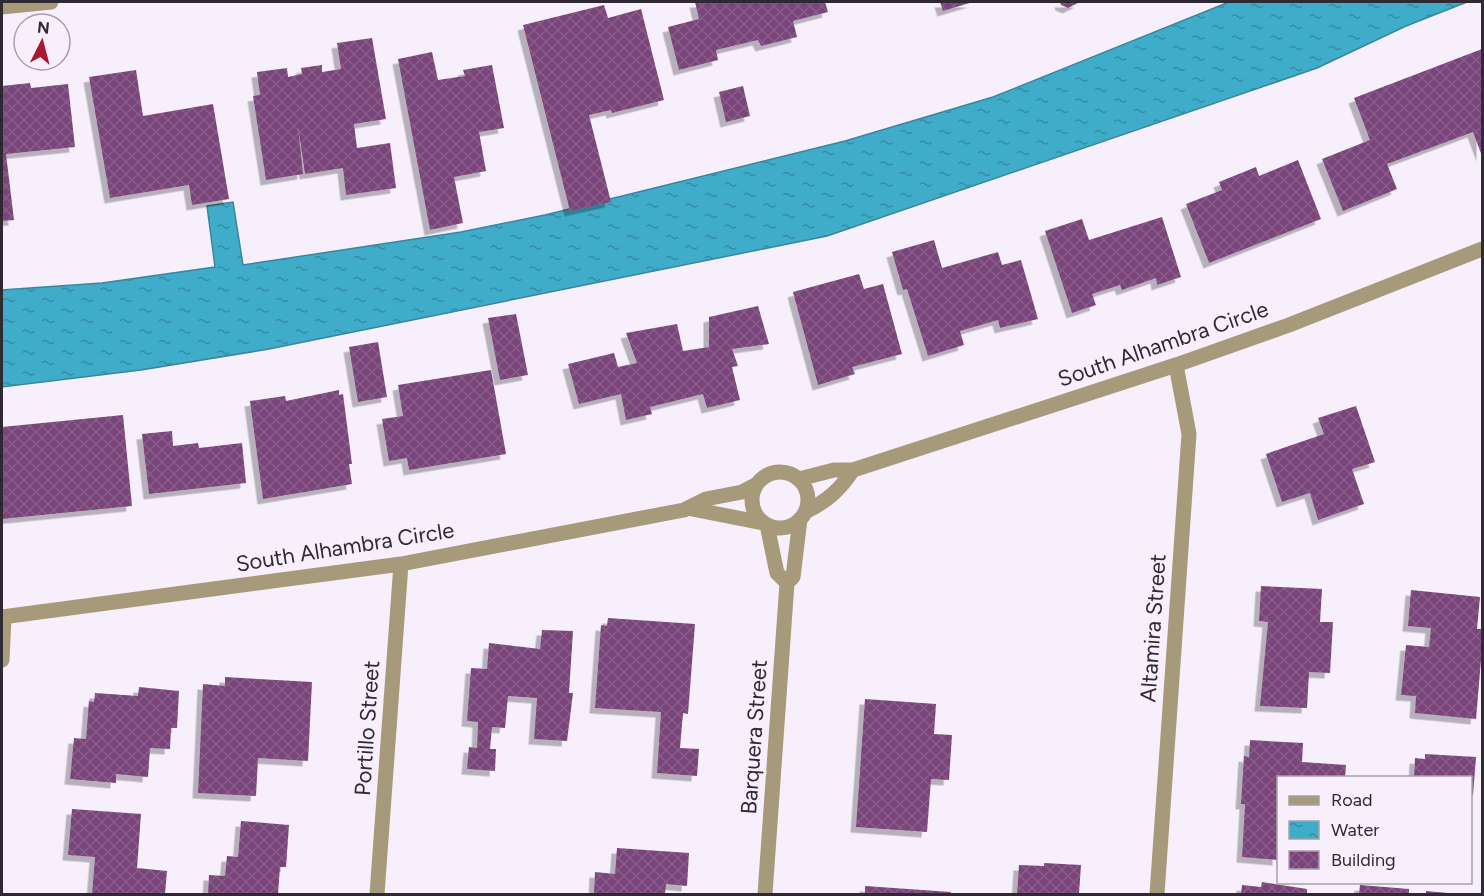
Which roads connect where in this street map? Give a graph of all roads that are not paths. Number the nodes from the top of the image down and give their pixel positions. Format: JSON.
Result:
{"nodes":[{"id":1,"x":51,"y":2,"type":"edge"},
{"id":2,"x":2,"y":7,"type":"edge"},
{"id":3,"x":1482,"y":249,"type":"edge"},
{"id":4,"x":1176,"y":366,"type":"junction"},
{"id":5,"x":853,"y":470,"type":"junction"},
{"id":6,"x":799,"y":479,"type":"junction"},
{"id":7,"x":755,"y":484,"type":"junction"},
{"id":8,"x":692,"y":508,"type":"junction"},
{"id":9,"x":803,"y":516,"type":"junction"},
{"id":10,"x":765,"y":524,"type":"junction"},
{"id":11,"x":401,"y":564,"type":"junction"},
{"id":12,"x":787,"y":583,"type":"junction"},
{"id":13,"x":3,"y":617,"type":"edge"},
{"id":14,"x":2,"y":660,"type":"edge"},
{"id":15,"x":377,"y":894,"type":"edge"},
{"id":16,"x":765,"y":894,"type":"edge"},
{"id":17,"x":1157,"y":894,"type":"edge"}],
"edges":[{"from":1,"to":2,"type":"street"},
{"from":3,"to":4,"type":"street","name":"South Alhambra Circle"},
{"from":4,"to":5,"type":"street","name":"South Alhambra Circle"},
{"from":4,"to":17,"type":"street","name":"Altamira Street"},
{"from":5,"to":6,"type":"street","name":"South Alhambra Circle"},
{"from":5,"to":9,"type":"street"},
{"from":6,"to":7,"type":"street"},
{"from":6,"to":9,"type":"street"},
{"from":7,"to":8,"type":"street","name":"South Alhambra Circle"},
{"from":7,"to":10,"type":"street"},
{"from":8,"to":10,"type":"street","name":"South Alhambra Circle"},
{"from":8,"to":11,"type":"street","name":"South Alhambra Circle"},
{"from":9,"to":10,"type":"street"},
{"from":9,"to":12,"type":"street","name":"Barquera Street"},
{"from":10,"to":12,"type":"street"},
{"from":11,"to":13,"type":"street","name":"South Alhambra Circle"},
{"from":11,"to":15,"type":"street","name":"Portillo Street"},
{"from":12,"to":16,"type":"street","name":"Barquera Street"},
{"from":13,"to":14,"type":"street"}]}
